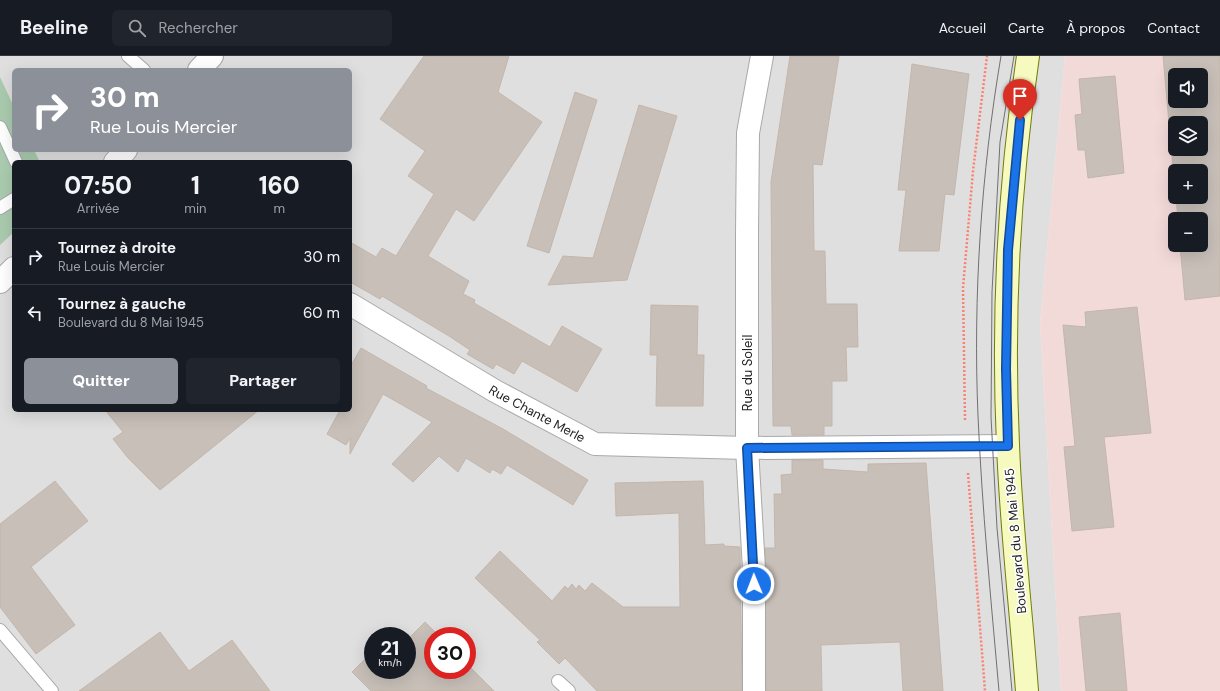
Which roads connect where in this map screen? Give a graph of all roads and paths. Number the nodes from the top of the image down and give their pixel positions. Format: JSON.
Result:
{"nodes":[{"id":1,"x":128,"y":56,"type":"edge"},
{"id":2,"x":212,"y":56,"type":"edge"},
{"id":3,"x":762,"y":56,"type":"edge"},
{"id":4,"x":987,"y":56,"type":"edge"},
{"id":5,"x":1028,"y":56,"type":"edge"},
{"id":6,"x":142,"y":68,"type":"edge"},
{"id":7,"x":201,"y":68,"type":"edge"},
{"id":8,"x":0,"y":127,"type":"edge"},
{"id":9,"x":124,"y":152,"type":"edge"},
{"id":10,"x":15,"y":160,"type":"edge"},
{"id":11,"x":117,"y":160,"type":"edge"},
{"id":12,"x":12,"y":200,"type":"edge"},
{"id":13,"x":0,"y":208,"type":"edge"},
{"id":14,"x":12,"y":270,"type":"edge"},
{"id":15,"x":0,"y":282,"type":"edge"},
{"id":16,"x":352,"y":305,"type":"edge"},
{"id":17,"x":966,"y":446,"type":"junction"},
{"id":18,"x":1008,"y":446,"type":"junction"},
{"id":19,"x":747,"y":448,"type":"junction"},
{"id":20,"x":0,"y":630,"type":"edge"},
{"id":21,"x":558,"y":681,"type":"dead end"},
{"id":22,"x":52,"y":691,"type":"edge"},
{"id":23,"x":569,"y":691,"type":"edge"},
{"id":24,"x":754,"y":691,"type":"edge"},
{"id":25,"x":985,"y":691,"type":"edge"},
{"id":26,"x":1027,"y":691,"type":"edge"}],
"edges":[{"from":1,"to":6,"type":"lane"},
{"from":2,"to":7,"type":"street"},
{"from":3,"to":19,"type":"street","name":"Rue du Soleil"},
{"from":4,"to":17,"type":"path"},
{"from":5,"to":18,"type":"main road","name":"Boulevard du 8 Mai 1945"},
{"from":8,"to":10,"type":"lane"},
{"from":9,"to":11,"type":"street"},
{"from":12,"to":13,"type":"lane"},
{"from":14,"to":15,"type":"street"},
{"from":16,"to":19,"type":"street","name":"Rue Chante Merle"},
{"from":17,"to":18,"type":"street","name":"Rue Chante Merle"},
{"from":17,"to":19,"type":"street","name":"Rue Chante Merle"},
{"from":17,"to":25,"type":"path"},
{"from":18,"to":26,"type":"main road","name":"Boulevard du 8 Mai 1945"},
{"from":19,"to":24,"type":"street","name":"Rue du Soleil"},
{"from":20,"to":22,"type":"lane"},
{"from":21,"to":23,"type":"lane"}]}
